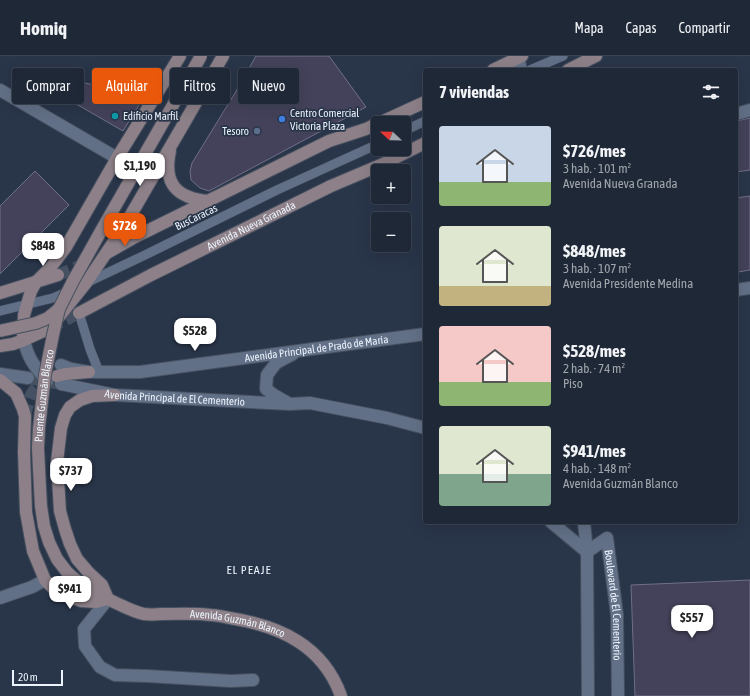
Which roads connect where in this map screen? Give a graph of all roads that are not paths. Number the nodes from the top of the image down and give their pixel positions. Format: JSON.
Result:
{"nodes":[{"id":1,"x":180,"y":56,"type":"edge"},
{"id":2,"x":201,"y":56,"type":"edge"},
{"id":3,"x":222,"y":56,"type":"edge"},
{"id":4,"x":563,"y":56,"type":"edge"},
{"id":5,"x":596,"y":56,"type":"edge"},
{"id":6,"x":520,"y":57,"type":"edge"},
{"id":7,"x":497,"y":68,"type":"edge"},
{"id":8,"x":521,"y":68,"type":"edge"},
{"id":9,"x":535,"y":68,"type":"edge"},
{"id":10,"x":572,"y":68,"type":"edge"},
{"id":11,"x":0,"y":90,"type":"edge"},
{"id":12,"x":423,"y":103,"type":"edge"},
{"id":13,"x":750,"y":110,"type":"edge"},
{"id":14,"x":738,"y":113,"type":"edge"},
{"id":15,"x":394,"y":116,"type":"edge"},
{"id":16,"x":423,"y":122,"type":"edge"},
{"id":17,"x":371,"y":126,"type":"edge"},
{"id":18,"x":411,"y":128,"type":"edge"},
{"id":19,"x":423,"y":144,"type":"edge"},
{"id":20,"x":171,"y":146,"type":"junction"},
{"id":21,"x":371,"y":147,"type":"edge"},
{"id":22,"x":117,"y":158,"type":"junction"},
{"id":23,"x":208,"y":201,"type":"junction"},
{"id":24,"x":105,"y":255,"type":"junction"},
{"id":25,"x":82,"y":265,"type":"tunnel mouth"},
{"id":26,"x":58,"y":275,"type":"tunnel mouth"},
{"id":27,"x":36,"y":282,"type":"junction"},
{"id":28,"x":86,"y":283,"type":"junction"},
{"id":29,"x":750,"y":288,"type":"edge"},
{"id":30,"x":738,"y":290,"type":"edge"},
{"id":31,"x":0,"y":293,"type":"edge"},
{"id":32,"x":27,"y":305,"type":"junction"},
{"id":33,"x":59,"y":309,"type":"junction"},
{"id":34,"x":0,"y":312,"type":"edge"},
{"id":35,"x":79,"y":313,"type":"joint"},
{"id":36,"x":0,"y":331,"type":"edge"},
{"id":37,"x":423,"y":334,"type":"edge"},
{"id":38,"x":24,"y":340,"type":"junction"},
{"id":39,"x":0,"y":346,"type":"edge"},
{"id":40,"x":301,"y":350,"type":"junction"},
{"id":41,"x":94,"y":372,"type":"junction"},
{"id":42,"x":0,"y":374,"type":"edge"},
{"id":43,"x":57,"y":376,"type":"junction"},
{"id":44,"x":28,"y":378,"type":"tunnel mouth"},
{"id":45,"x":0,"y":380,"type":"edge"},
{"id":46,"x":115,"y":395,"type":"junction"},
{"id":47,"x":290,"y":404,"type":"junction"},
{"id":48,"x":423,"y":427,"type":"edge"},
{"id":49,"x":553,"y":524,"type":"edge"},
{"id":50,"x":584,"y":524,"type":"edge"},
{"id":51,"x":587,"y":552,"type":"junction"},
{"id":52,"x":45,"y":580,"type":"junction"},
{"id":53,"x":0,"y":598,"type":"edge"},
{"id":54,"x":108,"y":599,"type":"junction"},
{"id":55,"x":253,"y":680,"type":"dead end"},
{"id":56,"x":341,"y":696,"type":"edge"},
{"id":57,"x":588,"y":696,"type":"edge"},
{"id":58,"x":618,"y":696,"type":"edge"}],
"edges":[{"from":1,"to":22,"type":"street"},
{"from":2,"to":33,"type":"street","name":"Puente Guzmán Blanco","bridge":true},
{"from":3,"to":20,"type":"street"},
{"from":4,"to":9,"type":"lane"},
{"from":5,"to":10,"type":"street"},
{"from":6,"to":7,"type":"street"},
{"from":6,"to":8,"type":"street"},
{"from":11,"to":22,"type":"street"},
{"from":12,"to":15,"type":"street"},
{"from":13,"to":14,"type":"street"},
{"from":16,"to":18,"type":"lane"},
{"from":17,"to":23,"type":"street"},
{"from":19,"to":35,"type":"street","name":"Avenida Nueva Granada"},
{"from":20,"to":23,"type":"street"},
{"from":20,"to":24,"type":"street"},
{"from":21,"to":28,"type":"lane","name":"BusCaracas"},
{"from":22,"to":27,"type":"street"},
{"from":23,"to":24,"type":"street"},
{"from":24,"to":25,"type":"street"},
{"from":24,"to":28,"type":"street"},
{"from":26,"to":27,"type":"street"},
{"from":27,"to":31,"type":"street"},
{"from":27,"to":32,"type":"street"},
{"from":28,"to":32,"type":"lane","name":"BusCaracas"},
{"from":28,"to":38,"type":"street"},
{"from":29,"to":30,"type":"street"},
{"from":32,"to":34,"type":"lane","name":"BusCaracas"},
{"from":32,"to":38,"type":"street"},
{"from":33,"to":36,"type":"street","name":"Puente Guzmán Blanco","bridge":true},
{"from":33,"to":54,"type":"street","name":"Puente Guzmán Blanco","bridge":true},
{"from":35,"to":41,"type":"lane"},
{"from":37,"to":40,"type":"street","name":"Avenida Principal de Prado de María"},
{"from":38,"to":39,"type":"street"},
{"from":38,"to":43,"type":"street"},
{"from":40,"to":41,"type":"street","name":"Avenida Principal de Prado de María"},
{"from":40,"to":47,"type":"street","name":"Avenida Principal de El Cementerio"},
{"from":41,"to":43,"type":"street"},
{"from":42,"to":44,"type":"street"},
{"from":43,"to":46,"type":"street","name":"Avenida Principal de El Cementerio"},
{"from":45,"to":52,"type":"street"},
{"from":46,"to":47,"type":"street","name":"Avenida Principal de El Cementerio"},
{"from":46,"to":54,"type":"street"},
{"from":47,"to":48,"type":"street","name":"Avenida Principal de El Cementerio"},
{"from":49,"to":51,"type":"street"},
{"from":50,"to":51,"type":"street"},
{"from":51,"to":57,"type":"street"},
{"from":51,"to":58,"type":"street","name":"Boulevard de El Cementerio"},
{"from":52,"to":53,"type":"street"},
{"from":52,"to":54,"type":"street"},
{"from":54,"to":55,"type":"street"},
{"from":54,"to":56,"type":"street","name":"Avenida Guzmán Blanco"}]}
